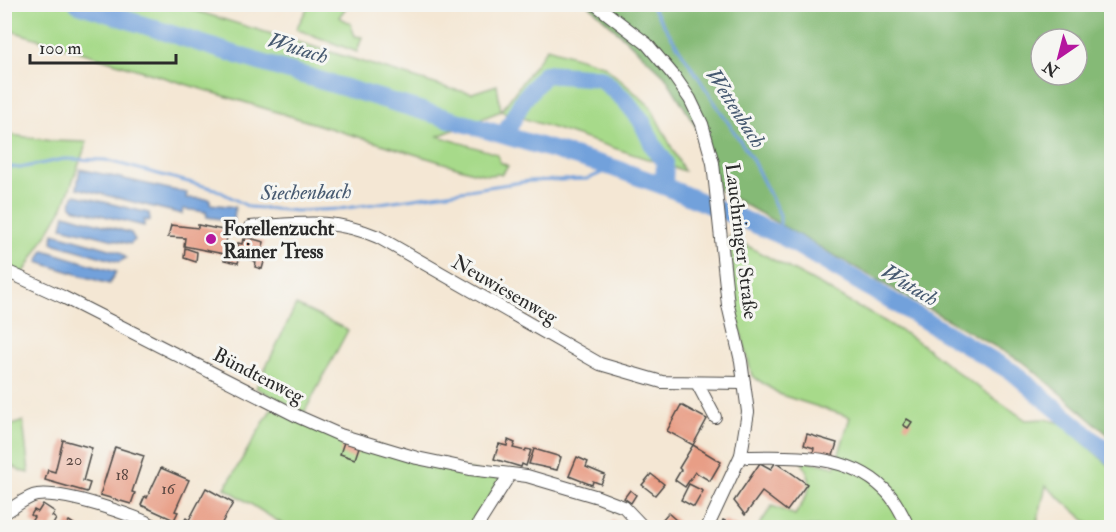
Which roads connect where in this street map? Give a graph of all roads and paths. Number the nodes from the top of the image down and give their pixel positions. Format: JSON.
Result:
{"nodes":[{"id":1,"x":595,"y":4,"type":"edge"},
{"id":2,"x":250,"y":226,"type":"dead end"},
{"id":3,"x":4,"y":270,"type":"edge"},
{"id":4,"x":697,"y":383,"type":"junction"},
{"id":5,"x":744,"y":383,"type":"junction"},
{"id":6,"x":715,"y":417,"type":"dead end"},
{"id":7,"x":741,"y":455,"type":"junction"},
{"id":8,"x":510,"y":474,"type":"junction"},
{"id":9,"x":4,"y":513,"type":"edge"},
{"id":10,"x":142,"y":524,"type":"edge"},
{"id":11,"x":159,"y":528,"type":"edge"},
{"id":12,"x":479,"y":528,"type":"edge"},
{"id":13,"x":644,"y":528,"type":"edge"},
{"id":14,"x":707,"y":528,"type":"edge"},
{"id":15,"x":909,"y":528,"type":"edge"}],
"edges":[{"from":1,"to":5,"type":"street","name":"Lauchringer Straße"},
{"from":2,"to":4,"type":"street","name":"Neuwiesenweg"},
{"from":3,"to":8,"type":"street","name":"Bündtenweg"},
{"from":4,"to":5,"type":"street","name":"Neuwiesenweg"},
{"from":4,"to":6,"type":"street"},
{"from":5,"to":7,"type":"street","name":"Lauchringer Straße"},
{"from":7,"to":14,"type":"street","name":"Lauchringer Straße"},
{"from":7,"to":15,"type":"street"},
{"from":8,"to":12,"type":"street"},
{"from":8,"to":13,"type":"street","name":"Bündtenweg"},
{"from":9,"to":10,"type":"street"},
{"from":10,"to":11,"type":"street"}]}
